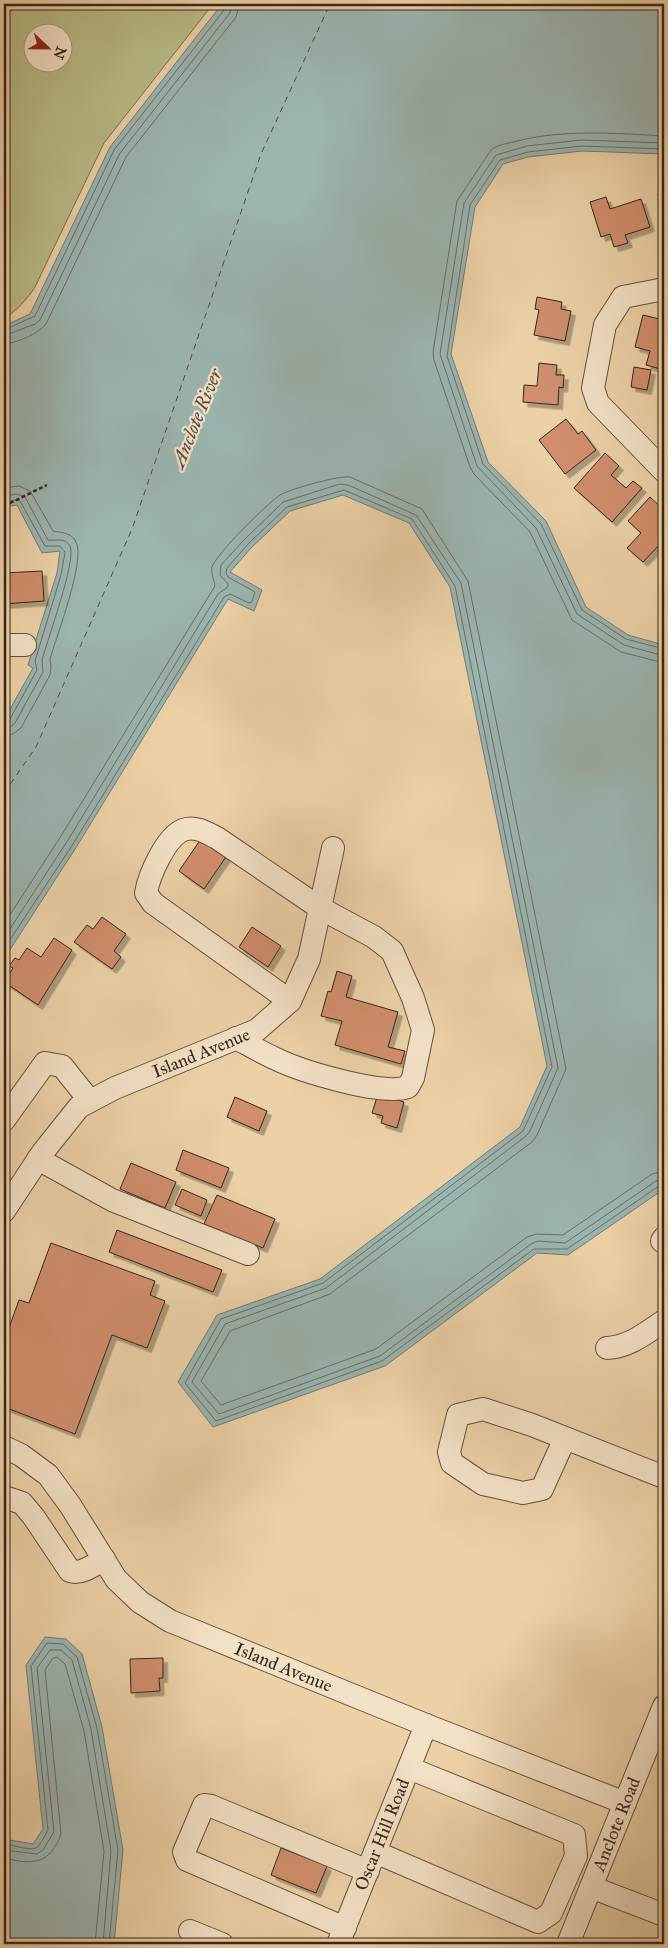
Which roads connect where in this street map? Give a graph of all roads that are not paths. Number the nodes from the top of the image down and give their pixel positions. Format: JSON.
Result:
{"nodes":[{"id":1,"x":664,"y":289,"type":"edge"},
{"id":2,"x":664,"y":471,"type":"edge"},
{"id":3,"x":333,"y":848,"type":"dead end"},
{"id":4,"x":320,"y":908,"type":"junction"},
{"id":5,"x":290,"y":1001,"type":"junction"},
{"id":6,"x":236,"y":1038,"type":"junction"},
{"id":7,"x":90,"y":1101,"type":"junction"},
{"id":8,"x":4,"y":1120,"type":"edge"},
{"id":9,"x":38,"y":1159,"type":"junction"},
{"id":10,"x":4,"y":1211,"type":"edge"},
{"id":11,"x":248,"y":1254,"type":"dead end"},
{"id":12,"x":664,"y":1321,"type":"edge"},
{"id":13,"x":607,"y":1348,"type":"dead end"},
{"id":14,"x":565,"y":1438,"type":"junction"},
{"id":15,"x":4,"y":1448,"type":"edge"},
{"id":16,"x":664,"y":1478,"type":"edge"},
{"id":17,"x":4,"y":1497,"type":"edge"},
{"id":18,"x":104,"y":1559,"type":"junction"},
{"id":19,"x":664,"y":1706,"type":"edge"},
{"id":20,"x":426,"y":1725,"type":"junction"},
{"id":21,"x":409,"y":1768,"type":"junction"},
{"id":22,"x":625,"y":1803,"type":"junction"},
{"id":23,"x":371,"y":1862,"type":"junction"},
{"id":24,"x":591,"y":1887,"type":"junction"},
{"id":25,"x":664,"y":1915,"type":"edge"},
{"id":26,"x":190,"y":1931,"type":"dead end"},
{"id":27,"x":342,"y":1936,"type":"edge"},
{"id":28,"x":222,"y":1944,"type":"edge"},
{"id":29,"x":568,"y":1944,"type":"edge"}],
"edges":[{"from":1,"to":2,"type":"street"},
{"from":3,"to":4,"type":"street","name":"Island Avenue"},
{"from":4,"to":5,"type":"street","name":"Island Avenue"},
{"from":4,"to":5,"type":"street"},
{"from":4,"to":6,"type":"street"},
{"from":5,"to":6,"type":"street","name":"Island Avenue"},
{"from":6,"to":7,"type":"street","name":"Island Avenue"},
{"from":7,"to":8,"type":"street"},
{"from":7,"to":9,"type":"street","name":"Island Avenue"},
{"from":9,"to":10,"type":"street","name":"Island Avenue"},
{"from":9,"to":11,"type":"street"},
{"from":12,"to":13,"type":"street"},
{"from":14,"to":14,"type":"street"},
{"from":14,"to":16,"type":"street"},
{"from":15,"to":18,"type":"street","name":"Island Avenue"},
{"from":17,"to":18,"type":"street"},
{"from":18,"to":20,"type":"street","name":"Island Avenue"},
{"from":19,"to":22,"type":"street","name":"Anclote Road"},
{"from":20,"to":21,"type":"street","name":"Oscar Hill Road"},
{"from":20,"to":22,"type":"street","name":"Island Avenue"},
{"from":21,"to":23,"type":"street","name":"Oscar Hill Road"},
{"from":21,"to":23,"type":"street"},
{"from":22,"to":24,"type":"street","name":"Anclote Road"},
{"from":23,"to":27,"type":"street","name":"Oscar Hill Road"},
{"from":23,"to":27,"type":"street"},
{"from":24,"to":25,"type":"street"},
{"from":24,"to":29,"type":"street","name":"Anclote Road"},
{"from":26,"to":28,"type":"street"}]}
